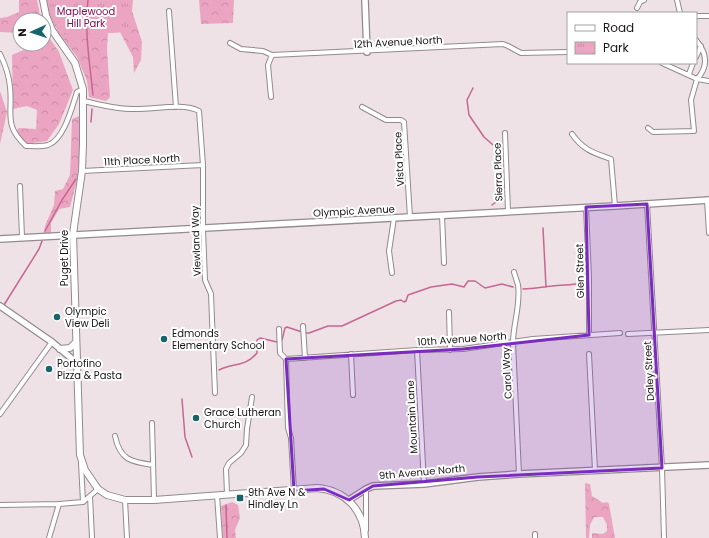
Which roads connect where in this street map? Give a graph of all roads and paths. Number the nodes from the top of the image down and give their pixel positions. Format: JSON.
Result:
{"nodes":[{"id":1,"x":43,"y":0,"type":"edge"},
{"id":2,"x":365,"y":0,"type":"edge"},
{"id":3,"x":644,"y":0,"type":"edge"},
{"id":4,"x":677,"y":0,"type":"edge"},
{"id":5,"x":637,"y":8,"type":"dead end"},
{"id":6,"x":169,"y":12,"type":"dead end"},
{"id":7,"x":680,"y":12,"type":"edge"},
{"id":8,"x":697,"y":16,"type":"edge"},
{"id":9,"x":709,"y":16,"type":"edge"},
{"id":10,"x":697,"y":41,"type":"edge"},
{"id":11,"x":230,"y":43,"type":"dead end"},
{"id":12,"x":701,"y":46,"type":"junction"},
{"id":13,"x":367,"y":52,"type":"junction"},
{"id":14,"x":567,"y":52,"type":"edge"},
{"id":15,"x":0,"y":54,"type":"edge"},
{"id":16,"x":697,"y":55,"type":"edge"},
{"id":17,"x":272,"y":56,"type":"junction"},
{"id":18,"x":664,"y":64,"type":"edge"},
{"id":19,"x":693,"y":64,"type":"edge"},
{"id":20,"x":689,"y":74,"type":"junction"},
{"id":21,"x":697,"y":79,"type":"junction"},
{"id":22,"x":709,"y":81,"type":"edge"},
{"id":23,"x":83,"y":89,"type":"junction"},
{"id":24,"x":271,"y":97,"type":"dead end"},
{"id":25,"x":84,"y":101,"type":"junction"},
{"id":26,"x":176,"y":107,"type":"junction"},
{"id":27,"x":362,"y":107,"type":"dead end"},
{"id":28,"x":648,"y":128,"type":"dead end"},
{"id":29,"x":505,"y":133,"type":"dead end"},
{"id":30,"x":572,"y":134,"type":"dead end"},
{"id":31,"x":203,"y":165,"type":"junction"},
{"id":32,"x":82,"y":171,"type":"junction"},
{"id":33,"x":20,"y":186,"type":"dead end"},
{"id":34,"x":708,"y":200,"type":"edge"},
{"id":35,"x":647,"y":204,"type":"junction"},
{"id":36,"x":616,"y":206,"type":"junction"},
{"id":37,"x":586,"y":207,"type":"junction"},
{"id":38,"x":508,"y":211,"type":"junction"},
{"id":39,"x":442,"y":215,"type":"junction"},
{"id":40,"x":410,"y":217,"type":"junction"},
{"id":41,"x":394,"y":218,"type":"junction"},
{"id":42,"x":203,"y":229,"type":"junction"},
{"id":43,"x":709,"y":233,"type":"edge"},
{"id":44,"x":73,"y":234,"type":"junction"},
{"id":45,"x":22,"y":237,"type":"junction"},
{"id":46,"x":0,"y":239,"type":"edge"},
{"id":47,"x":444,"y":263,"type":"dead end"},
{"id":48,"x":514,"y":272,"type":"dead end"},
{"id":49,"x":392,"y":273,"type":"dead end"},
{"id":50,"x":0,"y":306,"type":"edge"},
{"id":51,"x":449,"y":312,"type":"dead end"},
{"id":52,"x":303,"y":326,"type":"dead end"},
{"id":53,"x":279,"y":329,"type":"dead end"},
{"id":54,"x":709,"y":330,"type":"edge"},
{"id":55,"x":620,"y":333,"type":"dead end"},
{"id":56,"x":654,"y":333,"type":"junction"},
{"id":57,"x":628,"y":334,"type":"dead end"},
{"id":58,"x":589,"y":335,"type":"junction"},
{"id":59,"x":52,"y":342,"type":"junction"},
{"id":60,"x":76,"y":342,"type":"junction"},
{"id":61,"x":513,"y":343,"type":"junction"},
{"id":62,"x":60,"y":349,"type":"junction"},
{"id":63,"x":417,"y":350,"type":"junction"},
{"id":64,"x":450,"y":350,"type":"junction"},
{"id":65,"x":351,"y":354,"type":"junction"},
{"id":66,"x":589,"y":354,"type":"dead end"},
{"id":67,"x":305,"y":358,"type":"junction"},
{"id":68,"x":286,"y":359,"type":"junction"},
{"id":69,"x":77,"y":363,"type":"junction"},
{"id":70,"x":215,"y":393,"type":"dead end"},
{"id":71,"x":353,"y":395,"type":"dead end"},
{"id":72,"x":252,"y":396,"type":"dead end"},
{"id":73,"x":0,"y":414,"type":"edge"},
{"id":74,"x":152,"y":423,"type":"dead end"},
{"id":75,"x":115,"y":436,"type":"dead end"},
{"id":76,"x":80,"y":455,"type":"junction"},
{"id":77,"x":153,"y":465,"type":"junction"},
{"id":78,"x":709,"y":465,"type":"edge"},
{"id":79,"x":662,"y":468,"type":"junction"},
{"id":80,"x":595,"y":470,"type":"junction"},
{"id":81,"x":519,"y":474,"type":"junction"},
{"id":82,"x":424,"y":484,"type":"junction"},
{"id":83,"x":98,"y":489,"type":"junction"},
{"id":84,"x":366,"y":489,"type":"junction"},
{"id":85,"x":294,"y":491,"type":"junction"},
{"id":86,"x":227,"y":494,"type":"junction"},
{"id":87,"x":216,"y":495,"type":"junction"},
{"id":88,"x":90,"y":496,"type":"junction"},
{"id":89,"x":125,"y":500,"type":"junction"},
{"id":90,"x":154,"y":500,"type":"junction"},
{"id":91,"x":349,"y":500,"type":"junction"},
{"id":92,"x":83,"y":502,"type":"junction"},
{"id":93,"x":59,"y":504,"type":"junction"},
{"id":94,"x":0,"y":506,"type":"edge"},
{"id":95,"x":365,"y":536,"type":"edge"},
{"id":96,"x":49,"y":538,"type":"edge"},
{"id":97,"x":92,"y":538,"type":"edge"},
{"id":98,"x":127,"y":538,"type":"edge"},
{"id":99,"x":220,"y":538,"type":"edge"},
{"id":100,"x":664,"y":538,"type":"edge"}],
"edges":[{"from":1,"to":23,"type":"main road","name":"Puget Drive"},
{"from":2,"to":13,"type":"street"},
{"from":3,"to":5,"type":"street"},
{"from":4,"to":7,"type":"street"},
{"from":6,"to":26,"type":"street"},
{"from":8,"to":9,"type":"street"},
{"from":10,"to":12,"type":"street"},
{"from":11,"to":17,"type":"street","name":"12th Avenue North"},
{"from":12,"to":16,"type":"street"},
{"from":12,"to":21,"type":"street"},
{"from":13,"to":14,"type":"street","name":"12th Avenue North"},
{"from":13,"to":17,"type":"street","name":"12th Avenue North"},
{"from":15,"to":23,"type":"street"},
{"from":17,"to":24,"type":"street"},
{"from":18,"to":20,"type":"street"},
{"from":19,"to":20,"type":"street"},
{"from":20,"to":21,"type":"street"},
{"from":21,"to":22,"type":"street"},
{"from":21,"to":28,"type":"street"},
{"from":23,"to":25,"type":"main road","name":"Puget Drive"},
{"from":25,"to":26,"type":"street"},
{"from":25,"to":32,"type":"main road","name":"Puget Drive"},
{"from":26,"to":31,"type":"street","name":"Viewland Way"},
{"from":27,"to":40,"type":"street","name":"Vista Place"},
{"from":29,"to":38,"type":"street","name":"Sierra Place"},
{"from":30,"to":36,"type":"street"},
{"from":31,"to":32,"type":"street","name":"11th Place North"},
{"from":31,"to":42,"type":"street","name":"Viewland Way"},
{"from":32,"to":44,"type":"main road","name":"Puget Drive"},
{"from":33,"to":45,"type":"street"},
{"from":34,"to":35,"type":"street","name":"Olympic Avenue"},
{"from":34,"to":43,"type":"street"},
{"from":35,"to":36,"type":"street","name":"Olympic Avenue"},
{"from":35,"to":56,"type":"street","name":"Daley Street"},
{"from":36,"to":37,"type":"street","name":"Olympic Avenue"},
{"from":37,"to":38,"type":"street","name":"Olympic Avenue"},
{"from":37,"to":58,"type":"street","name":"Glen Street"},
{"from":38,"to":39,"type":"street","name":"Olympic Avenue"},
{"from":39,"to":40,"type":"street","name":"Olympic Avenue"},
{"from":39,"to":47,"type":"street"},
{"from":40,"to":41,"type":"street","name":"Olympic Avenue"},
{"from":41,"to":42,"type":"street","name":"Olympic Avenue"},
{"from":41,"to":49,"type":"street"},
{"from":42,"to":44,"type":"street","name":"Olympic Avenue"},
{"from":42,"to":70,"type":"street","name":"Viewland Way"},
{"from":44,"to":45,"type":"street","name":"Olympic Avenue"},
{"from":44,"to":60,"type":"main road","name":"Puget Drive"},
{"from":45,"to":46,"type":"street","name":"Olympic Avenue"},
{"from":48,"to":61,"type":"street","name":"Carol Way"},
{"from":50,"to":59,"type":"street"},
{"from":51,"to":64,"type":"street"},
{"from":52,"to":67,"type":"street"},
{"from":53,"to":68,"type":"street"},
{"from":54,"to":56,"type":"street"},
{"from":55,"to":58,"type":"street","name":"10th Avenue North"},
{"from":56,"to":57,"type":"street"},
{"from":56,"to":79,"type":"street","name":"Daley Street"},
{"from":58,"to":61,"type":"street","name":"10th Avenue North"},
{"from":59,"to":62,"type":"street"},
{"from":59,"to":73,"type":"street"},
{"from":60,"to":62,"type":"main road"},
{"from":60,"to":69,"type":"main road","name":"Puget Drive"},
{"from":61,"to":64,"type":"street","name":"10th Avenue North"},
{"from":61,"to":81,"type":"street","name":"Carol Way"},
{"from":62,"to":69,"type":"street"},
{"from":63,"to":64,"type":"street","name":"10th Avenue North"},
{"from":63,"to":65,"type":"street","name":"10th Avenue North"},
{"from":63,"to":82,"type":"street","name":"Mountain Lane"},
{"from":65,"to":67,"type":"street","name":"10th Avenue North"},
{"from":65,"to":71,"type":"street"},
{"from":66,"to":80,"type":"street"},
{"from":67,"to":68,"type":"street","name":"10th Avenue North"},
{"from":68,"to":85,"type":"street"},
{"from":69,"to":76,"type":"main road","name":"Puget Drive"},
{"from":72,"to":86,"type":"street"},
{"from":74,"to":77,"type":"street"},
{"from":75,"to":77,"type":"street"},
{"from":76,"to":83,"type":"main road"},
{"from":76,"to":92,"type":"street","name":"Puget Drive"},
{"from":77,"to":90,"type":"street"},
{"from":78,"to":79,"type":"street","name":"9th Avenue North"},
{"from":79,"to":80,"type":"street","name":"9th Avenue North"},
{"from":79,"to":100,"type":"street","name":"Daley Street"},
{"from":80,"to":81,"type":"street","name":"9th Avenue North"},
{"from":81,"to":82,"type":"street","name":"9th Avenue North"},
{"from":82,"to":84,"type":"street","name":"9th Avenue North"},
{"from":83,"to":88,"type":"street"},
{"from":83,"to":89,"type":"main road"},
{"from":84,"to":91,"type":"street","name":"9th Avenue North"},
{"from":84,"to":95,"type":"street"},
{"from":85,"to":86,"type":"main road"},
{"from":85,"to":91,"type":"main road"},
{"from":86,"to":87,"type":"main road"},
{"from":87,"to":90,"type":"main road"},
{"from":87,"to":99,"type":"street"},
{"from":88,"to":92,"type":"street"},
{"from":88,"to":97,"type":"street"},
{"from":89,"to":90,"type":"main road"},
{"from":89,"to":98,"type":"street"},
{"from":91,"to":95,"type":"main road"},
{"from":92,"to":93,"type":"street"},
{"from":93,"to":94,"type":"street"},
{"from":93,"to":96,"type":"street"}]}
